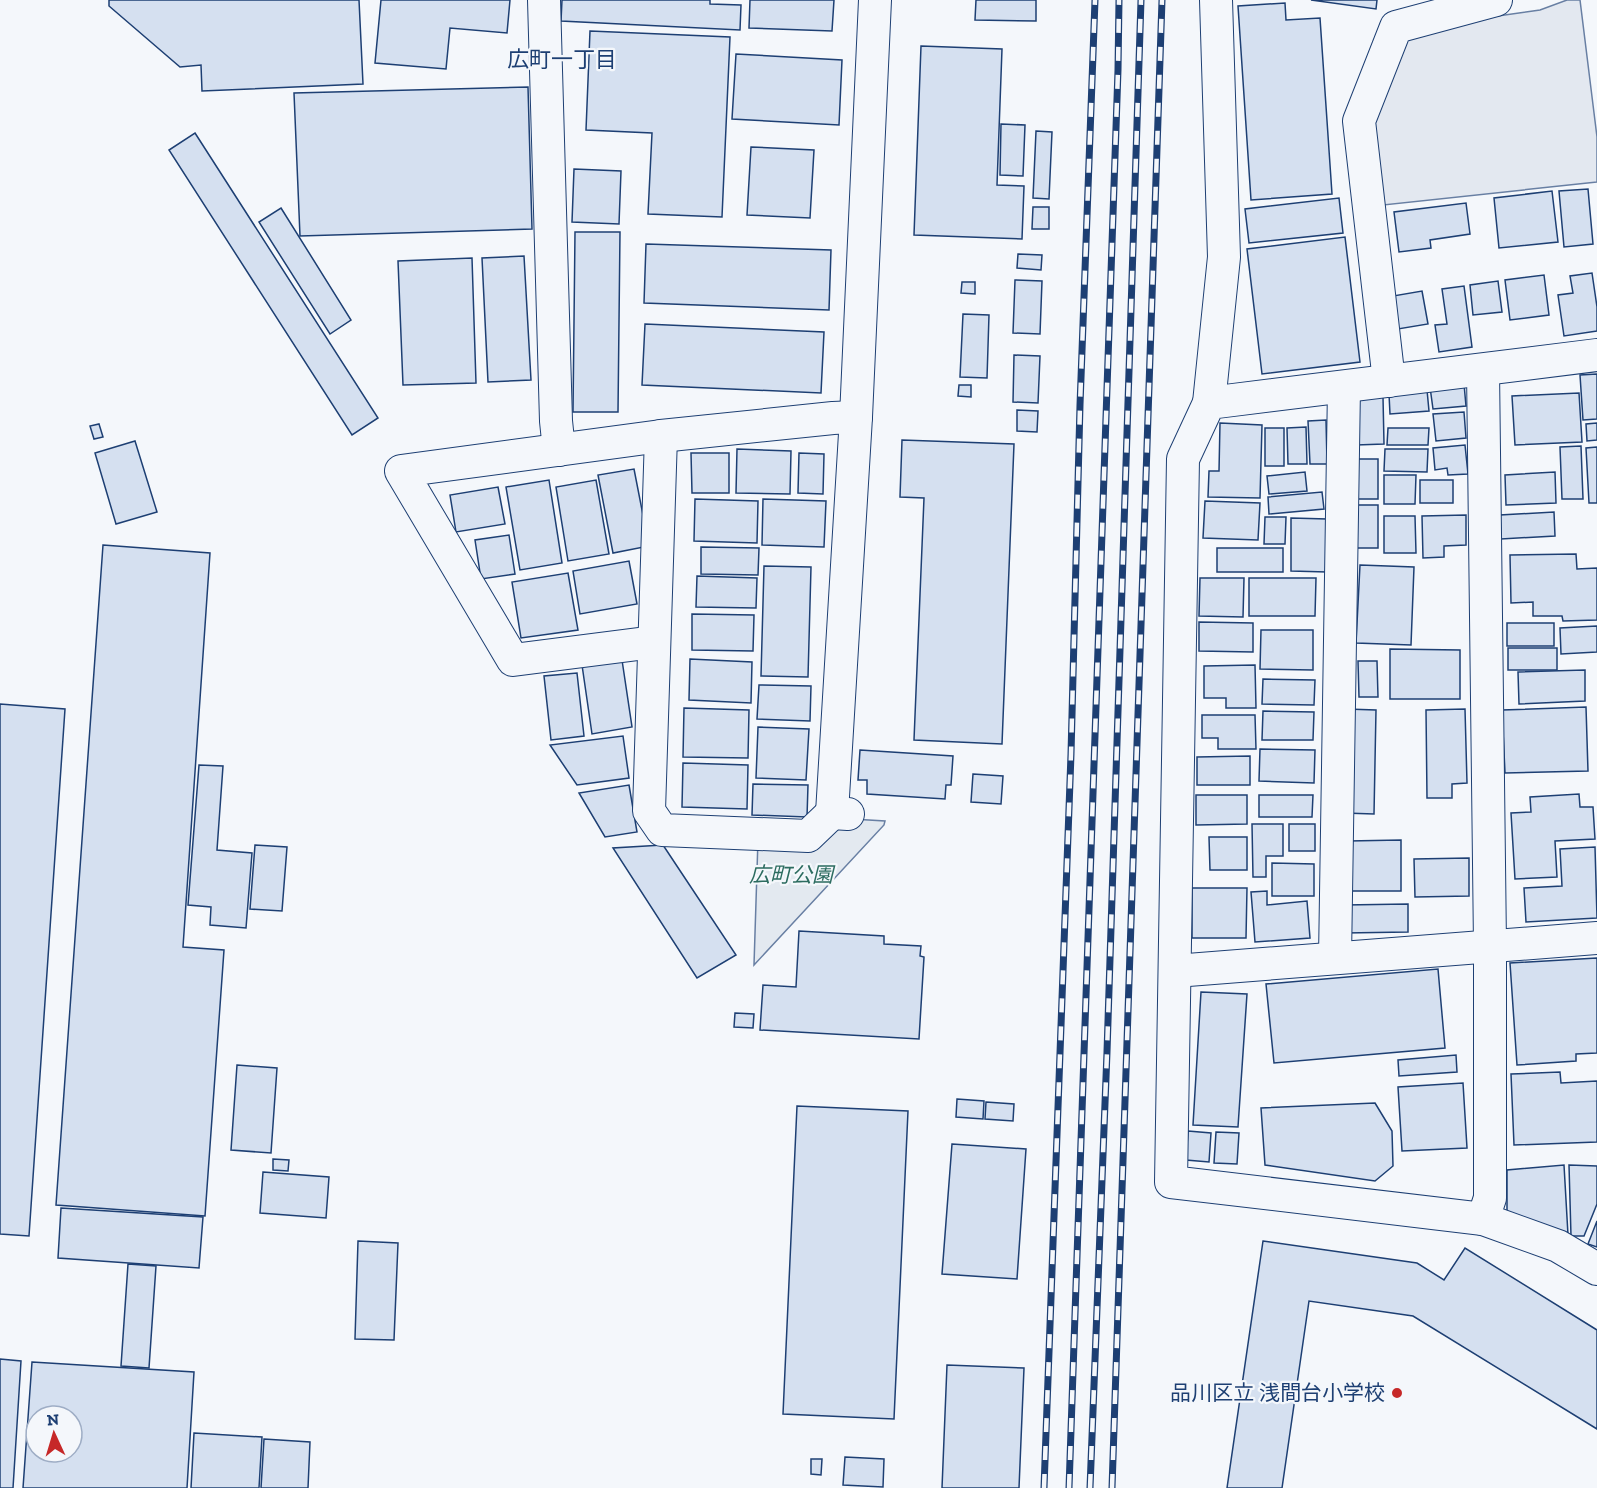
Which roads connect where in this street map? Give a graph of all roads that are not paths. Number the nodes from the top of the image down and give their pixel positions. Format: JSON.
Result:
{"nodes":[{"id":1,"x":544,"y":0,"type":"edge"},
{"id":2,"x":875,"y":0,"type":"edge"},
{"id":3,"x":1216,"y":0,"type":"edge"},
{"id":4,"x":1496,"y":0,"type":"edge"},
{"id":5,"x":1597,"y":355,"type":"edge"},
{"id":6,"x":1483,"y":370,"type":"junction"},
{"id":7,"x":1389,"y":381,"type":"junction"},
{"id":8,"x":1344,"y":387,"type":"junction"},
{"id":9,"x":1209,"y":403,"type":"junction"},
{"id":10,"x":856,"y":417,"type":"junction"},
{"id":11,"x":661,"y":436,"type":"junction"},
{"id":12,"x":559,"y":450,"type":"junction"},
{"id":13,"x":654,"y":642,"type":"junction"},
{"id":14,"x":1597,"y":938,"type":"edge"},
{"id":15,"x":1490,"y":945,"type":"junction"},
{"id":16,"x":1335,"y":958,"type":"junction"},
{"id":17,"x":1175,"y":971,"type":"junction"},
{"id":18,"x":1484,"y":1219,"type":"junction"},
{"id":19,"x":1597,"y":1269,"type":"edge"}],
"edges":[{"from":1,"to":12,"type":"street"},
{"from":2,"to":10,"type":"street"},
{"from":3,"to":9,"type":"street"},
{"from":4,"to":7,"type":"street"},
{"from":5,"to":6,"type":"street"},
{"from":6,"to":7,"type":"street"},
{"from":6,"to":15,"type":"street"},
{"from":7,"to":8,"type":"street"},
{"from":8,"to":9,"type":"street"},
{"from":8,"to":16,"type":"street"},
{"from":9,"to":17,"type":"street"},
{"from":10,"to":11,"type":"street"},
{"from":10,"to":13,"type":"street"},
{"from":11,"to":12,"type":"street"},
{"from":11,"to":13,"type":"street"},
{"from":12,"to":13,"type":"street"},
{"from":14,"to":15,"type":"street"},
{"from":15,"to":16,"type":"street"},
{"from":15,"to":18,"type":"street"},
{"from":16,"to":17,"type":"street"},
{"from":17,"to":18,"type":"street"},
{"from":18,"to":19,"type":"street"}]}
